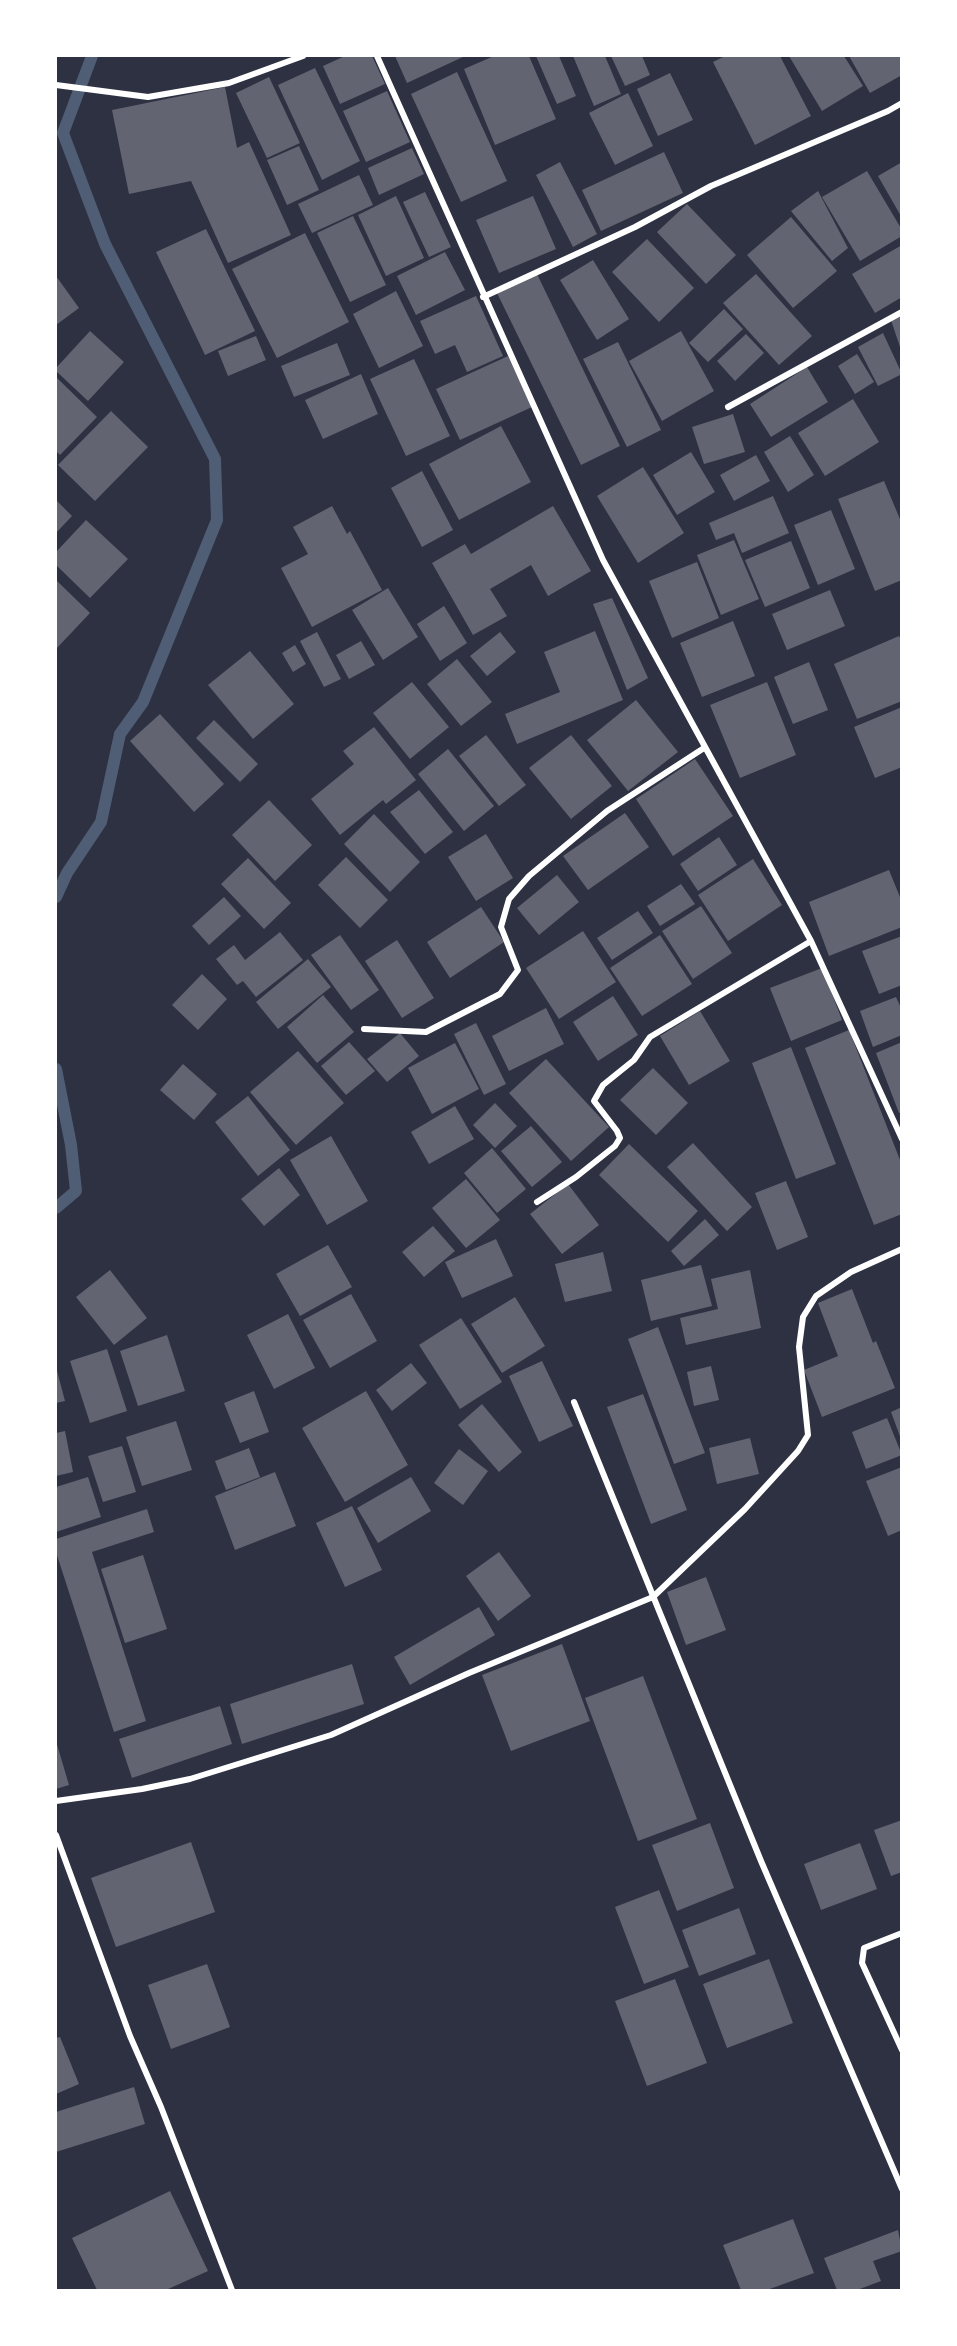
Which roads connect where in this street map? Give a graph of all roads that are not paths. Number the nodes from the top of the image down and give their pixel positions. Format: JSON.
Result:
{"nodes":[{"id":1,"x":303,"y":56,"type":"edge"},
{"id":2,"x":377,"y":56,"type":"edge"},
{"id":3,"x":56,"y":85,"type":"edge"},
{"id":4,"x":902,"y":103,"type":"edge"},
{"id":5,"x":483,"y":297,"type":"junction"},
{"id":6,"x":902,"y":312,"type":"edge"},
{"id":7,"x":728,"y":407,"type":"dead end"},
{"id":8,"x":704,"y":748,"type":"junction"},
{"id":9,"x":811,"y":941,"type":"junction"},
{"id":10,"x":364,"y":1029,"type":"dead end"},
{"id":11,"x":902,"y":1139,"type":"edge"},
{"id":12,"x":537,"y":1202,"type":"dead end"},
{"id":13,"x":902,"y":1248,"type":"edge"},
{"id":14,"x":574,"y":1402,"type":"dead end"},
{"id":15,"x":653,"y":1597,"type":"junction"},
{"id":16,"x":56,"y":1801,"type":"edge"},
{"id":17,"x":56,"y":1835,"type":"edge"},
{"id":18,"x":902,"y":1933,"type":"edge"},
{"id":19,"x":902,"y":2050,"type":"edge"},
{"id":20,"x":902,"y":2189,"type":"edge"},
{"id":21,"x":232,"y":2290,"type":"edge"}],
"edges":[{"from":1,"to":3,"type":"street"},
{"from":2,"to":5,"type":"street"},
{"from":4,"to":5,"type":"street"},
{"from":5,"to":8,"type":"street"},
{"from":6,"to":7,"type":"street"},
{"from":8,"to":9,"type":"street"},
{"from":8,"to":10,"type":"street"},
{"from":9,"to":11,"type":"street"},
{"from":9,"to":12,"type":"street"},
{"from":13,"to":15,"type":"street"},
{"from":14,"to":15,"type":"street"},
{"from":15,"to":16,"type":"street"},
{"from":15,"to":20,"type":"street"},
{"from":17,"to":21,"type":"street"},
{"from":18,"to":19,"type":"street"}]}
